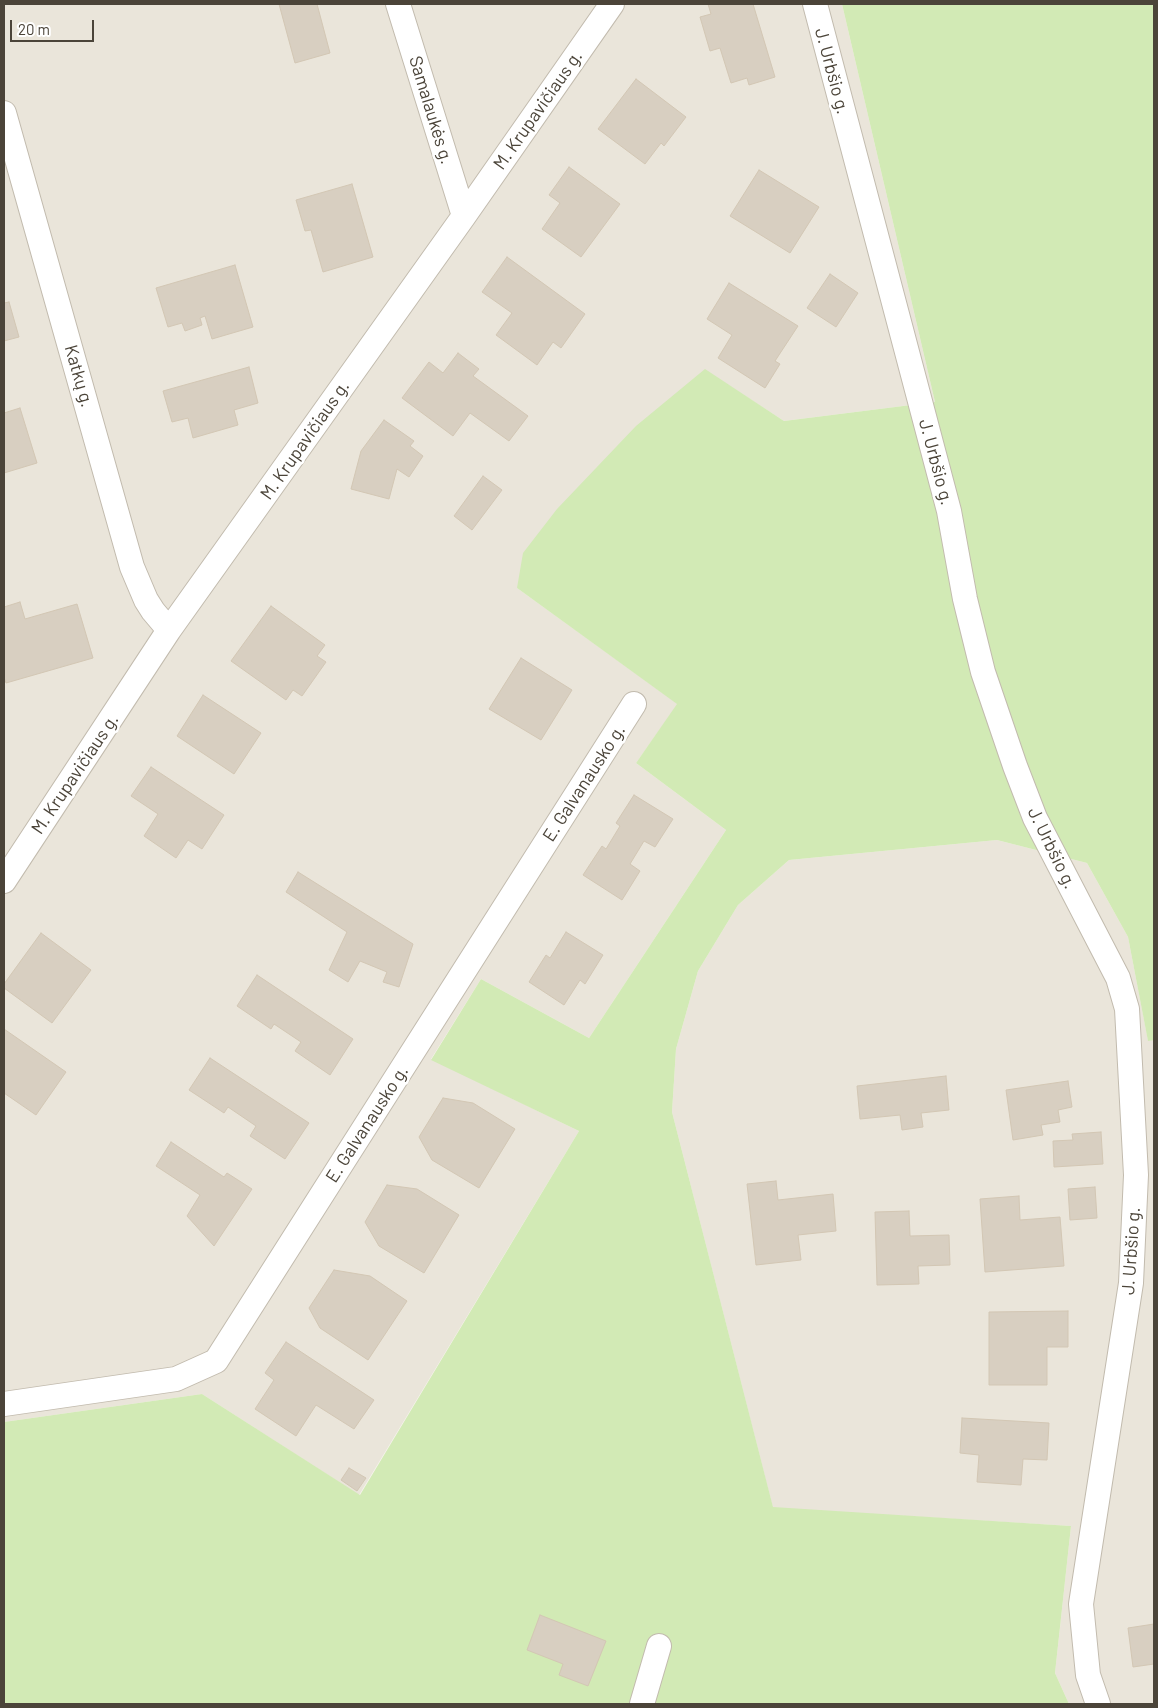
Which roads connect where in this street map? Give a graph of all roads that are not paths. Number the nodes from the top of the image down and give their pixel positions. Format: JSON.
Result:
{"nodes":[{"id":1,"x":398,"y":4,"type":"edge"},
{"id":2,"x":612,"y":4,"type":"edge"},
{"id":3,"x":815,"y":4,"type":"edge"},
{"id":4,"x":4,"y":113,"type":"edge"},
{"id":5,"x":464,"y":216,"type":"junction"},
{"id":6,"x":169,"y":630,"type":"junction"},
{"id":7,"x":634,"y":704,"type":"dead end"},
{"id":8,"x":4,"y":881,"type":"edge"},
{"id":9,"x":4,"y":1404,"type":"edge"},
{"id":10,"x":659,"y":1646,"type":"dead end"},
{"id":11,"x":642,"y":1704,"type":"edge"},
{"id":12,"x":1098,"y":1704,"type":"edge"}],
"edges":[{"from":1,"to":5,"type":"street","name":"Samalaukės g."},
{"from":2,"to":5,"type":"street","name":"M. Krupavičiaus g."},
{"from":3,"to":12,"type":"street","name":"J. Urbšio g."},
{"from":4,"to":6,"type":"street","name":"Katkų g."},
{"from":5,"to":6,"type":"street","name":"M. Krupavičiaus g."},
{"from":6,"to":8,"type":"street","name":"M. Krupavičiaus g."},
{"from":7,"to":9,"type":"street","name":"E. Galvanausko g."},
{"from":10,"to":11,"type":"street"}]}
